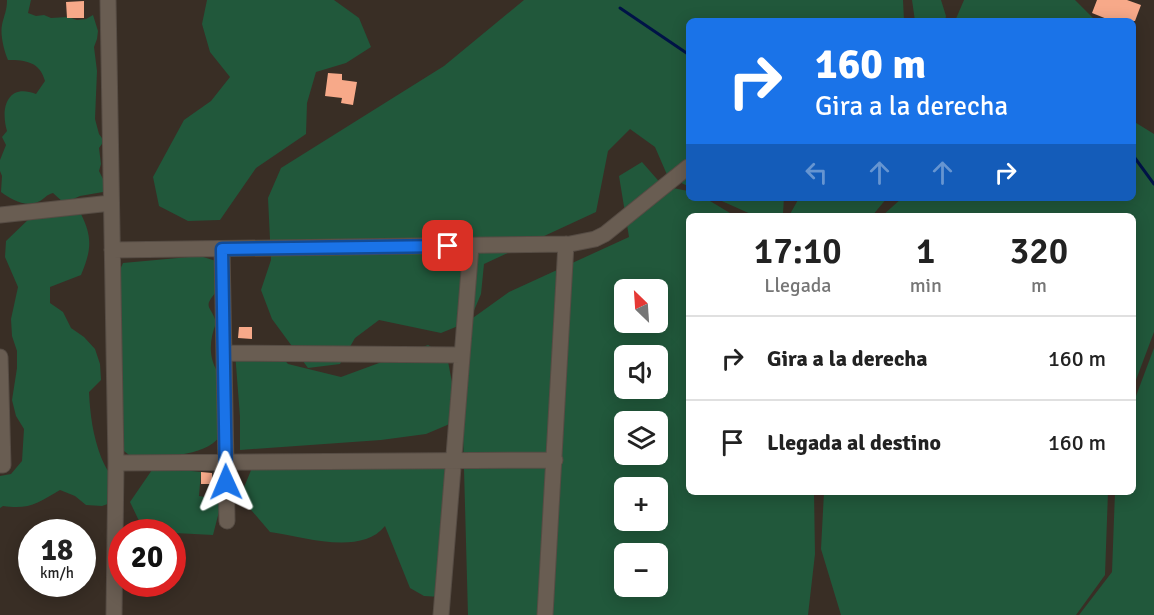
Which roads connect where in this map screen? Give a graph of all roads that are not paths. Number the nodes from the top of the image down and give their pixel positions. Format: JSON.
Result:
{"nodes":[{"id":1,"x":108,"y":0,"type":"edge"},
{"id":2,"x":686,"y":169,"type":"edge"},
{"id":3,"x":111,"y":203,"type":"junction"},
{"id":4,"x":0,"y":216,"type":"edge"},
{"id":5,"x":566,"y":244,"type":"junction"},
{"id":6,"x":471,"y":246,"type":"junction"},
{"id":7,"x":222,"y":249,"type":"junction"},
{"id":8,"x":112,"y":250,"type":"junction"},
{"id":9,"x":224,"y":353,"type":"junction"},
{"id":10,"x":462,"y":355,"type":"junction"},
{"id":11,"x":0,"y":357,"type":"edge"},
{"id":12,"x":453,"y":460,"type":"junction"},
{"id":13,"x":555,"y":460,"type":"junction"},
{"id":14,"x":226,"y":462,"type":"junction"},
{"id":15,"x":116,"y":463,"type":"junction"},
{"id":16,"x":1,"y":465,"type":"edge"},
{"id":17,"x":227,"y":521,"type":"dead end"},
{"id":18,"x":114,"y":615,"type":"edge"},
{"id":19,"x":441,"y":615,"type":"edge"},
{"id":20,"x":545,"y":615,"type":"edge"}],
"edges":[{"from":1,"to":3,"type":"street"},
{"from":2,"to":5,"type":"street"},
{"from":3,"to":4,"type":"street"},
{"from":3,"to":8,"type":"street"},
{"from":5,"to":6,"type":"street"},
{"from":5,"to":13,"type":"street"},
{"from":6,"to":7,"type":"street"},
{"from":6,"to":10,"type":"street"},
{"from":7,"to":8,"type":"street"},
{"from":7,"to":9,"type":"street"},
{"from":8,"to":15,"type":"street"},
{"from":9,"to":10,"type":"street"},
{"from":9,"to":14,"type":"street"},
{"from":10,"to":12,"type":"street"},
{"from":11,"to":16,"type":"street"},
{"from":12,"to":13,"type":"street"},
{"from":12,"to":14,"type":"street"},
{"from":12,"to":19,"type":"street"},
{"from":13,"to":20,"type":"street"},
{"from":14,"to":15,"type":"street"},
{"from":14,"to":17,"type":"street"},
{"from":15,"to":18,"type":"street"}]}
